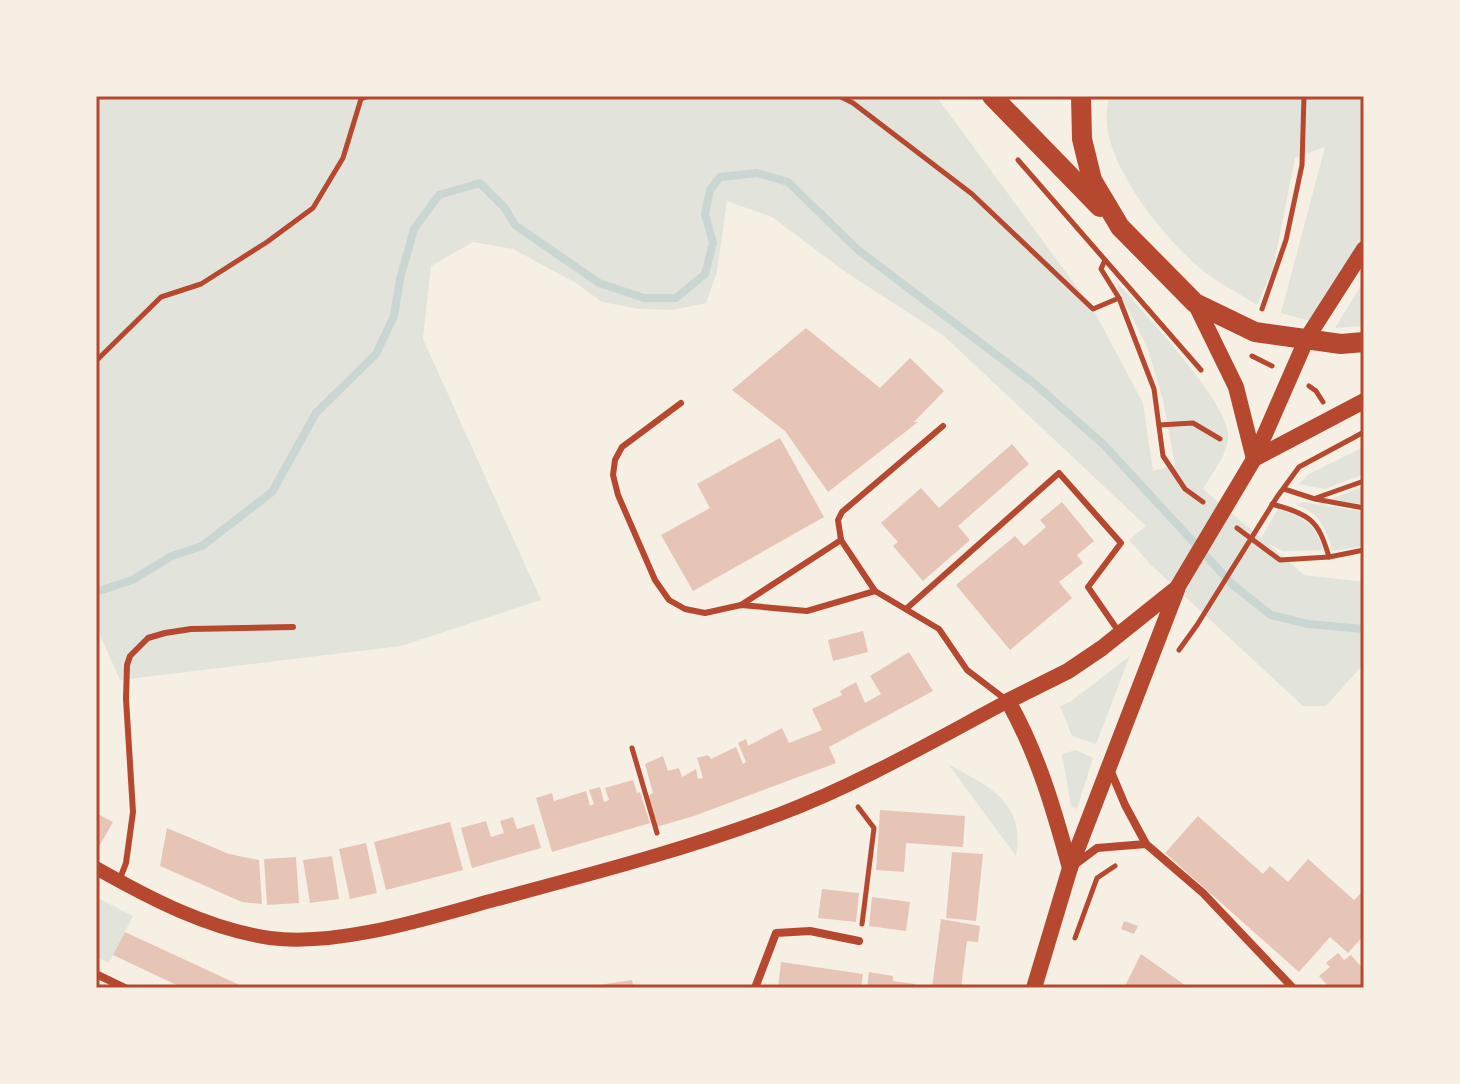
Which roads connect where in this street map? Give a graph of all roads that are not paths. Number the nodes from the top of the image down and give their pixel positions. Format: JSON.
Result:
{"nodes":[{"id":1,"x":992,"y":96,"type":"edge"},
{"id":2,"x":1081,"y":96,"type":"edge"},
{"id":3,"x":1120,"y":227,"type":"junction"},
{"id":4,"x":1364,"y":249,"type":"edge"},
{"id":5,"x":1195,"y":303,"type":"junction"},
{"id":6,"x":1307,"y":338,"type":"junction"},
{"id":7,"x":1364,"y":342,"type":"edge"},
{"id":8,"x":1364,"y":401,"type":"edge"},
{"id":9,"x":681,"y":403,"type":"dead end"},
{"id":10,"x":943,"y":426,"type":"dead end"},
{"id":11,"x":1254,"y":459,"type":"junction"},
{"id":12,"x":841,"y":540,"type":"junction"},
{"id":13,"x":1177,"y":588,"type":"junction"},
{"id":14,"x":875,"y":591,"type":"junction"},
{"id":15,"x":741,"y":605,"type":"junction"},
{"id":16,"x":906,"y":609,"type":"junction"},
{"id":17,"x":293,"y":627,"type":"dead end"},
{"id":18,"x":1121,"y":634,"type":"junction"},
{"id":19,"x":1008,"y":701,"type":"junction"},
{"id":20,"x":1109,"y":765,"type":"junction"},
{"id":21,"x":1146,"y":844,"type":"junction"},
{"id":22,"x":96,"y":868,"type":"edge"},
{"id":23,"x":1070,"y":868,"type":"junction"},
{"id":24,"x":119,"y":881,"type":"junction"},
{"id":25,"x":859,"y":941,"type":"road end"},
{"id":26,"x":96,"y":974,"type":"edge"},
{"id":27,"x":125,"y":988,"type":"edge"},
{"id":28,"x":755,"y":988,"type":"edge"},
{"id":29,"x":1034,"y":988,"type":"edge"},
{"id":30,"x":1293,"y":988,"type":"edge"}],
"edges":[{"from":1,"to":3,"type":"main road"},
{"from":2,"to":3,"type":"main road"},
{"from":3,"to":5,"type":"main road"},
{"from":4,"to":6,"type":"main road"},
{"from":5,"to":6,"type":"main road"},
{"from":5,"to":11,"type":"main road"},
{"from":6,"to":7,"type":"main road"},
{"from":6,"to":11,"type":"main road"},
{"from":8,"to":11,"type":"main road"},
{"from":9,"to":15,"type":"lane"},
{"from":10,"to":12,"type":"lane"},
{"from":11,"to":13,"type":"main road"},
{"from":12,"to":14,"type":"lane"},
{"from":12,"to":15,"type":"lane"},
{"from":13,"to":18,"type":"main road"},
{"from":13,"to":20,"type":"main road"},
{"from":14,"to":15,"type":"lane"},
{"from":14,"to":16,"type":"lane"},
{"from":16,"to":18,"type":"lane"},
{"from":16,"to":19,"type":"lane"},
{"from":17,"to":24,"type":"lane"},
{"from":18,"to":19,"type":"main road"},
{"from":19,"to":23,"type":"main road"},
{"from":19,"to":24,"type":"street"},
{"from":20,"to":21,"type":"street"},
{"from":20,"to":23,"type":"main road"},
{"from":21,"to":23,"type":"street"},
{"from":21,"to":30,"type":"street"},
{"from":22,"to":24,"type":"street"},
{"from":23,"to":29,"type":"main road"},
{"from":25,"to":28,"type":"street"},
{"from":26,"to":27,"type":"street"}]}
